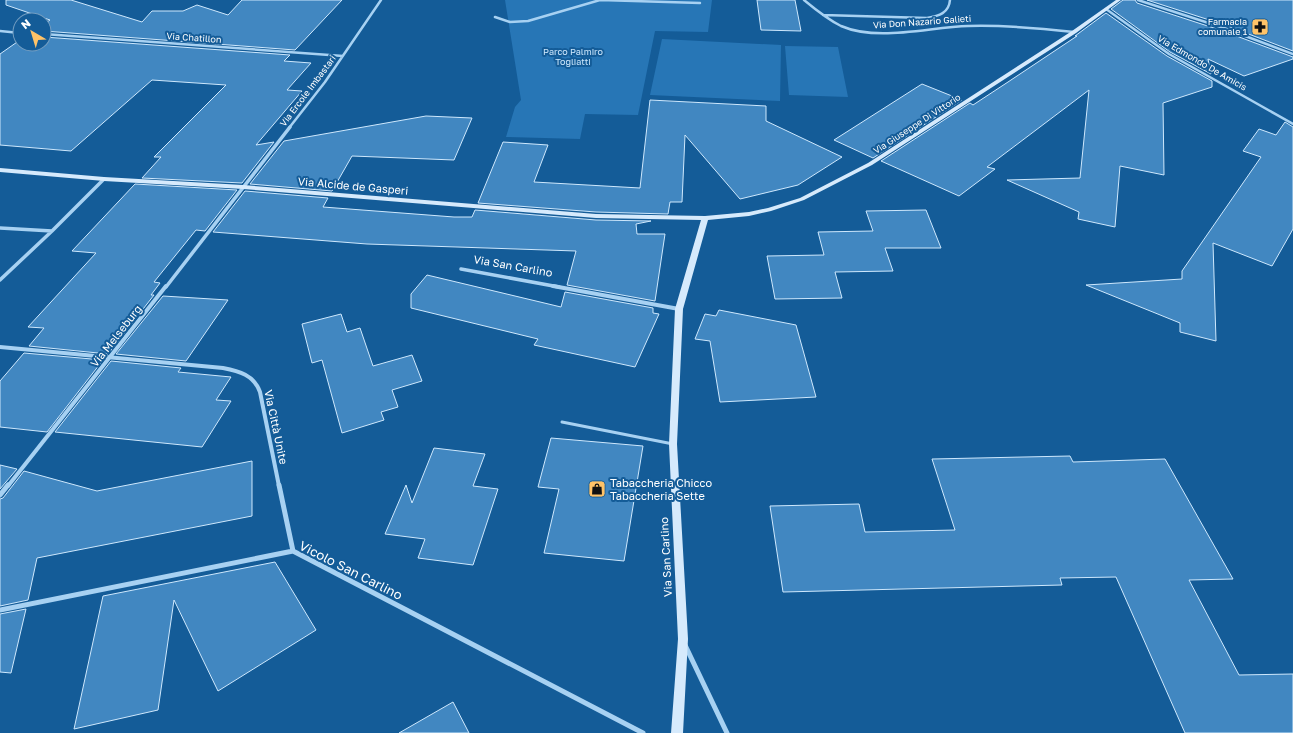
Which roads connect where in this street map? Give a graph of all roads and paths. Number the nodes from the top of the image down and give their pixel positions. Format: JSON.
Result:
{"nodes":[{"id":1,"x":380,"y":0,"type":"edge"},
{"id":2,"x":590,"y":0,"type":"edge"},
{"id":3,"x":600,"y":0,"type":"edge"},
{"id":4,"x":804,"y":0,"type":"edge"},
{"id":5,"x":950,"y":0,"type":"edge"},
{"id":6,"x":1120,"y":0,"type":"edge"},
{"id":7,"x":1138,"y":0,"type":"edge"},
{"id":8,"x":700,"y":3,"type":"dead end"},
{"id":9,"x":1106,"y":9,"type":"junction"},
{"id":10,"x":822,"y":15,"type":"junction"},
{"id":11,"x":495,"y":17,"type":"dead end"},
{"id":12,"x":0,"y":31,"type":"edge"},
{"id":13,"x":12,"y":32,"type":"edge"},
{"id":14,"x":1074,"y":32,"type":"junction"},
{"id":15,"x":52,"y":35,"type":"edge"},
{"id":16,"x":1293,"y":54,"type":"edge"},
{"id":17,"x":343,"y":56,"type":"junction"},
{"id":18,"x":1293,"y":124,"type":"edge"},
{"id":19,"x":0,"y":170,"type":"edge"},
{"id":20,"x":104,"y":179,"type":"junction"},
{"id":21,"x":243,"y":187,"type":"junction"},
{"id":22,"x":705,"y":218,"type":"junction"},
{"id":23,"x":0,"y":228,"type":"edge"},
{"id":24,"x":52,"y":231,"type":"junction"},
{"id":25,"x":461,"y":269,"type":"dead end"},
{"id":26,"x":0,"y":280,"type":"edge"},
{"id":27,"x":679,"y":309,"type":"junction"},
{"id":28,"x":0,"y":347,"type":"edge"},
{"id":29,"x":111,"y":356,"type":"junction"},
{"id":30,"x":562,"y":422,"type":"dead end"},
{"id":31,"x":673,"y":444,"type":"junction"},
{"id":32,"x":0,"y":495,"type":"edge"},
{"id":33,"x":293,"y":551,"type":"junction"},
{"id":34,"x":0,"y":610,"type":"edge"},
{"id":35,"x":683,"y":639,"type":"junction"},
{"id":36,"x":643,"y":733,"type":"edge"},
{"id":37,"x":677,"y":733,"type":"edge"},
{"id":38,"x":727,"y":733,"type":"edge"}],
"edges":[{"from":1,"to":17,"type":"street","name":"Via Ercole Imbastari"},
{"from":2,"to":3,"type":"street"},
{"from":3,"to":8,"type":"street"},
{"from":3,"to":11,"type":"street"},
{"from":4,"to":10,"type":"street","name":"Via Don Nazario Galieti"},
{"from":5,"to":10,"type":"street"},
{"from":6,"to":9,"type":"street","name":"Via Giuseppe Di Vittorio"},
{"from":7,"to":16,"type":"street"},
{"from":9,"to":14,"type":"street","name":"Via Giuseppe Di Vittorio"},
{"from":9,"to":18,"type":"street","name":"Via Edmondo De Amicis"},
{"from":10,"to":14,"type":"street","name":"Via Don Nazario Galieti"},
{"from":12,"to":13,"type":"street"},
{"from":14,"to":22,"type":"street","name":"Via Giuseppe Di Vittorio"},
{"from":15,"to":17,"type":"street","name":"Via Chatillon"},
{"from":17,"to":21,"type":"street","name":"Via Ercole Imbastari"},
{"from":19,"to":20,"type":"street","name":"Via Alcide de Gasperi"},
{"from":20,"to":21,"type":"street","name":"Via Alcide de Gasperi"},
{"from":20,"to":24,"type":"street"},
{"from":21,"to":22,"type":"street","name":"Via Alcide de Gasperi"},
{"from":21,"to":29,"type":"street","name":"Via Melseburg"},
{"from":22,"to":27,"type":"street","name":"Via San Carlino"},
{"from":23,"to":24,"type":"street"},
{"from":24,"to":26,"type":"street"},
{"from":25,"to":27,"type":"street","name":"Via San Carlino"},
{"from":27,"to":31,"type":"street","name":"Via San Carlino"},
{"from":28,"to":29,"type":"street","name":"Via Città Unite"},
{"from":29,"to":32,"type":"street","name":"Via Melseburg"},
{"from":29,"to":33,"type":"street","name":"Via Città Unite"},
{"from":30,"to":31,"type":"lane"},
{"from":31,"to":35,"type":"street","name":"Via San Carlino"},
{"from":33,"to":34,"type":"street","name":"Vicolo San Carlino"},
{"from":33,"to":36,"type":"street","name":"Vicolo San Carlino"},
{"from":35,"to":37,"type":"street","name":"Via San Carlino"},
{"from":35,"to":38,"type":"street"}]}
